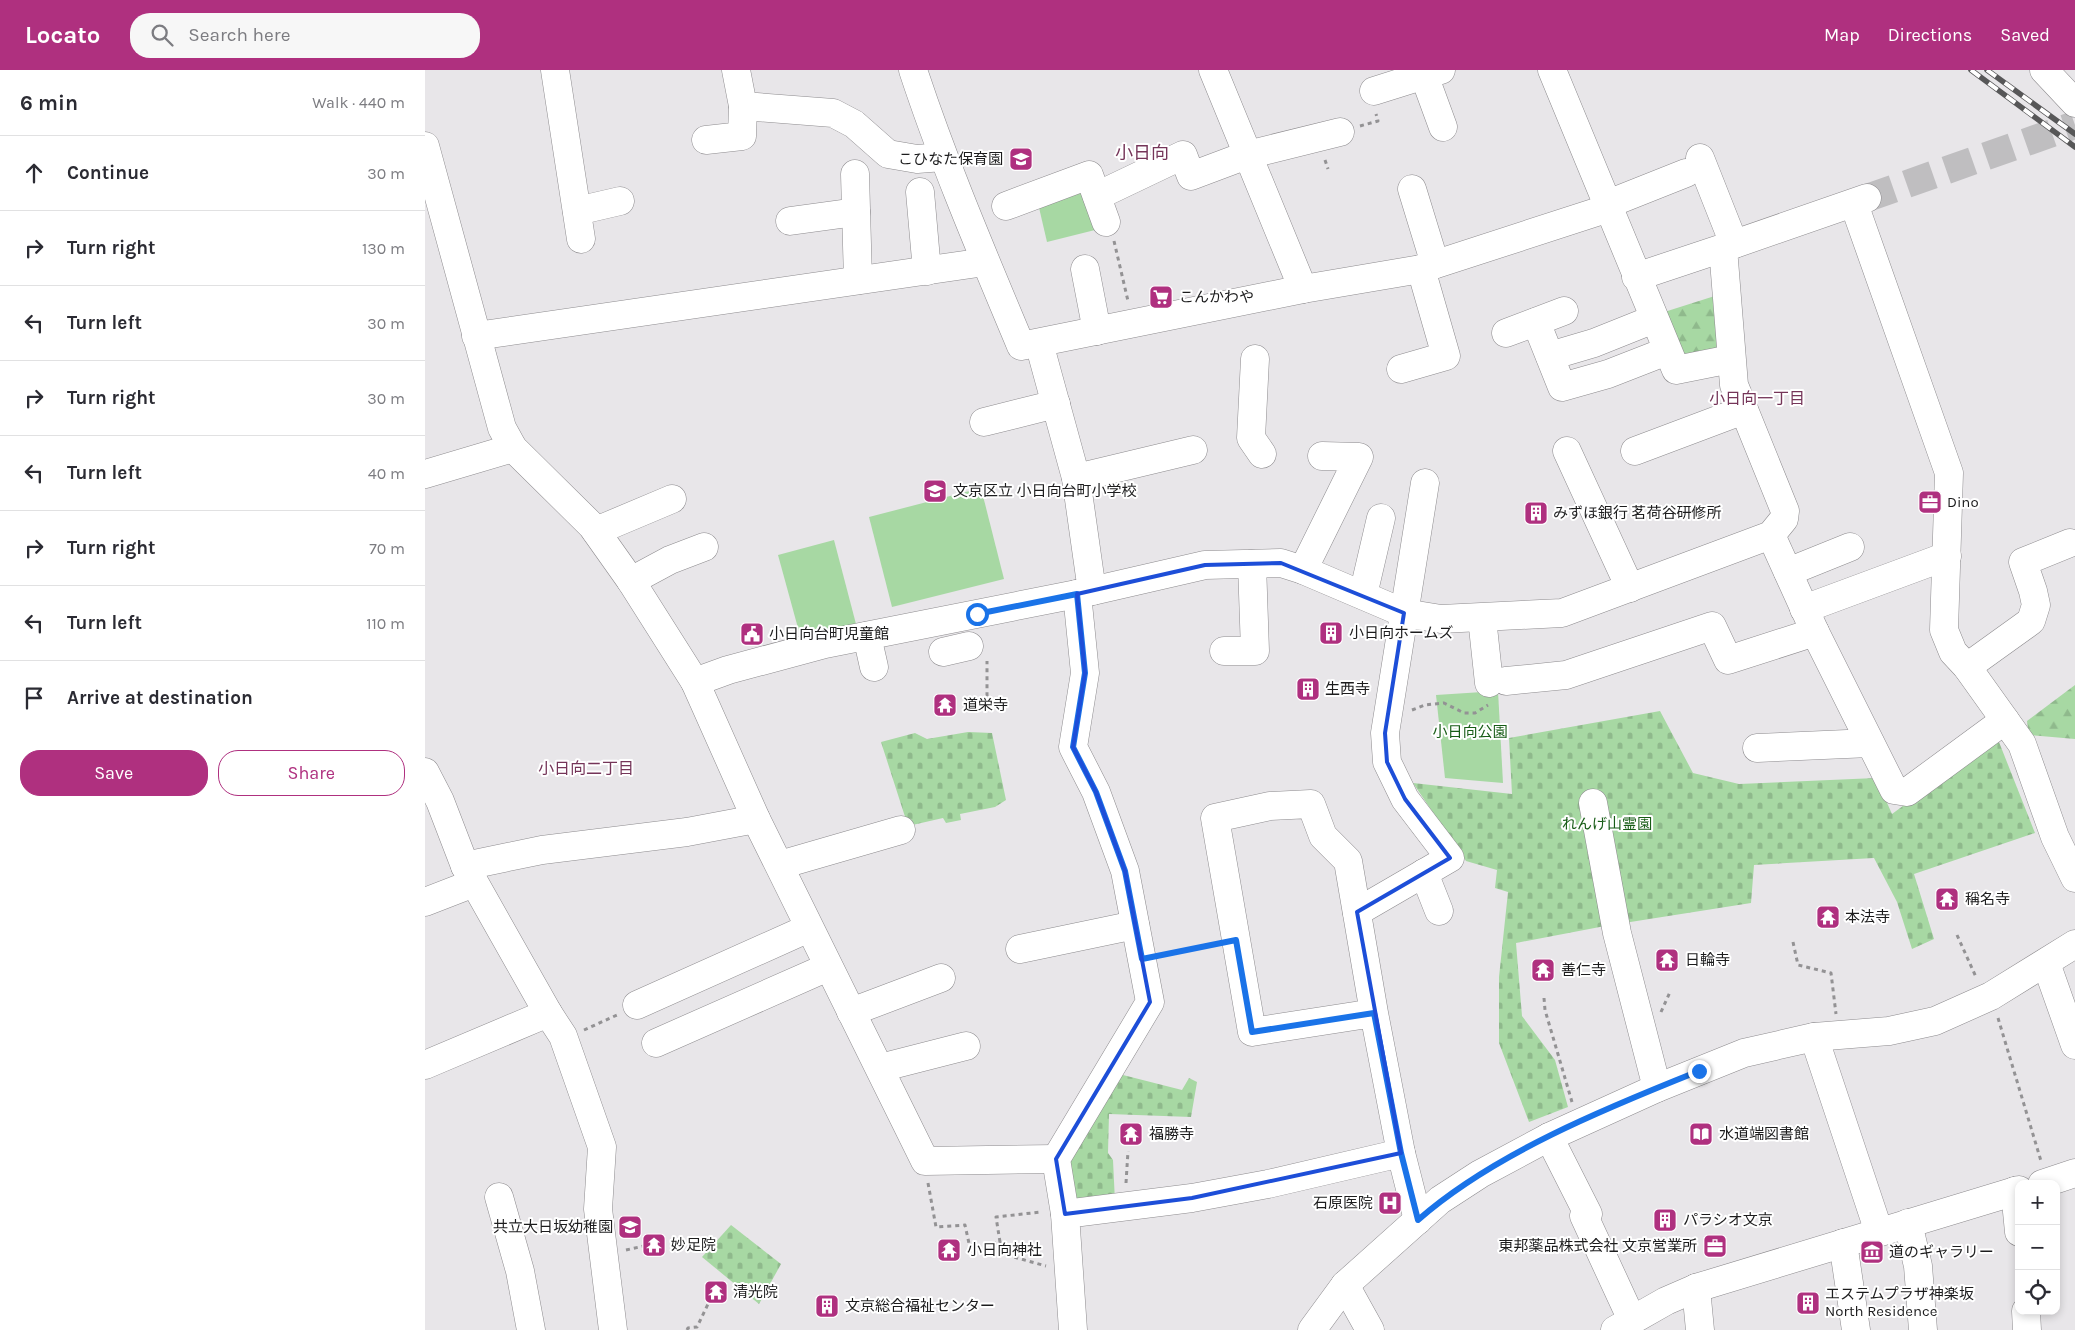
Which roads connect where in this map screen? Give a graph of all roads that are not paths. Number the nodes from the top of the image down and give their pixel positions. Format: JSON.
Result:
{"nodes":[{"id":1,"x":555,"y":70,"type":"edge"},
{"id":2,"x":736,"y":70,"type":"edge"},
{"id":3,"x":1213,"y":70,"type":"edge"},
{"id":4,"x":1461,"y":70,"type":"edge"},
{"id":5,"x":2044,"y":70,"type":"edge"},
{"id":6,"x":1438,"y":72,"type":"edge"},
{"id":7,"x":1560,"y":72,"type":"edge"},
{"id":8,"x":922,"y":74,"type":"edge"},
{"id":9,"x":1374,"y":91,"type":"road end"},
{"id":10,"x":2075,"y":104,"type":"edge"},
{"id":11,"x":743,"y":106,"type":"junction"},
{"id":12,"x":1443,"y":127,"type":"dead end"},
{"id":13,"x":1340,"y":132,"type":"road end"},
{"id":14,"x":706,"y":140,"type":"dead end"},
{"id":15,"x":426,"y":153,"type":"edge"},
{"id":16,"x":1247,"y":155,"type":"junction"},
{"id":17,"x":943,"y":157,"type":"junction"},
{"id":18,"x":855,"y":174,"type":"dead end"},
{"id":19,"x":1412,"y":189,"type":"dead end"},
{"id":20,"x":920,"y":192,"type":"dead end"},
{"id":21,"x":1097,"y":196,"type":"junction"},
{"id":22,"x":620,"y":201,"type":"dead end"},
{"id":23,"x":1006,"y":206,"type":"dead end"},
{"id":24,"x":1609,"y":206,"type":"junction"},
{"id":25,"x":577,"y":211,"type":"junction"},
{"id":26,"x":856,"y":212,"type":"junction"},
{"id":27,"x":434,"y":213,"type":"edge"},
{"id":28,"x":790,"y":222,"type":"dead end"},
{"id":29,"x":1105,"y":222,"type":"road end"},
{"id":30,"x":581,"y":240,"type":"dead end"},
{"id":31,"x":1728,"y":246,"type":"junction"},
{"id":32,"x":985,"y":262,"type":"junction"},
{"id":33,"x":1428,"y":266,"type":"junction"},
{"id":34,"x":1085,"y":269,"type":"dead end"},
{"id":35,"x":927,"y":270,"type":"junction"},
{"id":36,"x":1636,"y":277,"type":"junction"},
{"id":37,"x":858,"y":280,"type":"junction"},
{"id":38,"x":1303,"y":289,"type":"junction"},
{"id":39,"x":1564,"y":311,"type":"dead end"},
{"id":40,"x":1654,"y":319,"type":"junction"},
{"id":41,"x":1536,"y":322,"type":"junction"},
{"id":42,"x":1097,"y":331,"type":"junction"},
{"id":43,"x":1506,"y":333,"type":"dead end"},
{"id":44,"x":476,"y":336,"type":"junction"},
{"id":45,"x":1039,"y":343,"type":"junction"},
{"id":46,"x":1667,"y":351,"type":"junction"},
{"id":47,"x":1550,"y":356,"type":"junction"},
{"id":48,"x":1731,"y":358,"type":"junction"},
{"id":49,"x":1255,"y":359,"type":"dead end"},
{"id":50,"x":1401,"y":369,"type":"dead end"},
{"id":51,"x":1056,"y":404,"type":"junction"},
{"id":52,"x":1744,"y":410,"type":"junction"},
{"id":53,"x":984,"y":422,"type":"dead end"},
{"id":54,"x":513,"y":448,"type":"junction"},
{"id":55,"x":1193,"y":450,"type":"dead end"},
{"id":56,"x":1567,"y":451,"type":"dead end"},
{"id":57,"x":1635,"y":451,"type":"dead end"},
{"id":58,"x":1262,"y":454,"type":"dead end"},
{"id":59,"x":1322,"y":456,"type":"dead end"},
{"id":60,"x":425,"y":474,"type":"edge"},
{"id":61,"x":1077,"y":478,"type":"junction"},
{"id":62,"x":1425,"y":483,"type":"dead end"},
{"id":63,"x":672,"y":499,"type":"dead end"},
{"id":64,"x":1381,"y":518,"type":"dead end"},
{"id":65,"x":596,"y":531,"type":"junction"},
{"id":66,"x":1771,"y":535,"type":"junction"},
{"id":67,"x":2070,"y":543,"type":"dead end"},
{"id":68,"x":704,"y":547,"type":"dead end"},
{"id":69,"x":1850,"y":547,"type":"dead end"},
{"id":70,"x":1947,"y":556,"type":"junction"},
{"id":71,"x":1252,"y":564,"type":"junction"},
{"id":72,"x":1303,"y":570,"type":"junction"},
{"id":73,"x":1788,"y":572,"type":"junction"},
{"id":74,"x":631,"y":581,"type":"junction"},
{"id":75,"x":1630,"y":588,"type":"junction"},
{"id":76,"x":1085,"y":592,"type":"junction"},
{"id":77,"x":1363,"y":596,"type":"junction"},
{"id":78,"x":1404,"y":613,"type":"junction"},
{"id":79,"x":1482,"y":618,"type":"junction"},
{"id":80,"x":1809,"y":620,"type":"junction"},
{"id":81,"x":867,"y":636,"type":"junction"},
{"id":82,"x":1224,"y":652,"type":"dead end"},
{"id":83,"x":873,"y":667,"type":"dead end"},
{"id":84,"x":1967,"y":667,"type":"junction"},
{"id":85,"x":695,"y":682,"type":"junction"},
{"id":86,"x":2005,"y":720,"type":"junction"},
{"id":87,"x":1870,"y":743,"type":"junction"},
{"id":88,"x":1757,"y":748,"type":"dead end"},
{"id":89,"x":425,"y":772,"type":"edge"},
{"id":90,"x":1593,"y":803,"type":"dead end"},
{"id":91,"x":756,"y":819,"type":"junction"},
{"id":92,"x":901,"y":830,"type":"dead end"},
{"id":93,"x":780,"y":865,"type":"junction"},
{"id":94,"x":1425,"y":874,"type":"junction"},
{"id":95,"x":470,"y":875,"type":"junction"},
{"id":96,"x":2075,"y":878,"type":"edge"},
{"id":97,"x":425,"y":902,"type":"edge"},
{"id":98,"x":1439,"y":911,"type":"dead end"},
{"id":99,"x":1357,"y":912,"type":"junction"},
{"id":100,"x":1135,"y":925,"type":"junction"},
{"id":101,"x":809,"y":928,"type":"junction"},
{"id":102,"x":2075,"y":944,"type":"edge"},
{"id":103,"x":1020,"y":949,"type":"dead end"},
{"id":104,"x":2046,"y":963,"type":"junction"},
{"id":105,"x":828,"y":967,"type":"junction"},
{"id":106,"x":941,"y":978,"type":"dead end"},
{"id":107,"x":637,"y":1005,"type":"road end"},
{"id":108,"x":851,"y":1012,"type":"junction"},
{"id":109,"x":548,"y":1013,"type":"junction"},
{"id":110,"x":1374,"y":1013,"type":"junction"},
{"id":111,"x":1814,"y":1037,"type":"junction"},
{"id":112,"x":656,"y":1043,"type":"dead end"},
{"id":113,"x":2075,"y":1045,"type":"edge"},
{"id":114,"x":966,"y":1046,"type":"dead end"},
{"id":115,"x":425,"y":1065,"type":"edge"},
{"id":116,"x":880,"y":1068,"type":"junction"},
{"id":117,"x":1657,"y":1088,"type":"junction"},
{"id":118,"x":1549,"y":1137,"type":"junction"},
{"id":119,"x":1401,"y":1153,"type":"junction"},
{"id":120,"x":1056,"y":1159,"type":"junction"},
{"id":121,"x":2075,"y":1173,"type":"edge"},
{"id":122,"x":2054,"y":1180,"type":"edge"},
{"id":123,"x":2015,"y":1192,"type":"edge"},
{"id":124,"x":499,"y":1197,"type":"dead end"},
{"id":125,"x":1064,"y":1212,"type":"junction"},
{"id":126,"x":1418,"y":1220,"type":"junction"},
{"id":127,"x":1908,"y":1223,"type":"junction"},
{"id":128,"x":1879,"y":1232,"type":"junction"},
{"id":129,"x":1843,"y":1242,"type":"junction"},
{"id":130,"x":1345,"y":1286,"type":"junction"},
{"id":131,"x":1696,"y":1288,"type":"junction"},
{"id":132,"x":2026,"y":1315,"type":"edge"},
{"id":133,"x":1624,"y":1325,"type":"edge"},
{"id":134,"x":531,"y":1330,"type":"edge"},
{"id":135,"x":613,"y":1330,"type":"edge"},
{"id":136,"x":1073,"y":1330,"type":"edge"},
{"id":137,"x":1312,"y":1330,"type":"edge"},
{"id":138,"x":1371,"y":1330,"type":"edge"},
{"id":139,"x":1700,"y":1330,"type":"edge"},
{"id":140,"x":1856,"y":1330,"type":"edge"},
{"id":141,"x":1923,"y":1330,"type":"edge"},
{"id":142,"x":2027,"y":1330,"type":"edge"}],
"edges":[{"from":1,"to":25,"type":"street"},
{"from":2,"to":11,"type":"street"},
{"from":3,"to":16,"type":"street"},
{"from":4,"to":6,"type":"street"},
{"from":5,"to":10,"type":"street"},
{"from":6,"to":9,"type":"street"},
{"from":6,"to":12,"type":"street"},
{"from":7,"to":24,"type":"street"},
{"from":8,"to":17,"type":"street"},
{"from":11,"to":14,"type":"street"},
{"from":11,"to":17,"type":"street"},
{"from":13,"to":16,"type":"street"},
{"from":15,"to":27,"type":"street"},
{"from":16,"to":21,"type":"street"},
{"from":16,"to":38,"type":"street"},
{"from":17,"to":32,"type":"street"},
{"from":18,"to":26,"type":"street"},
{"from":19,"to":33,"type":"street"},
{"from":20,"to":35,"type":"street"},
{"from":21,"to":23,"type":"street"},
{"from":21,"to":29,"type":"street"},
{"from":22,"to":25,"type":"street"},
{"from":24,"to":31,"type":"street"},
{"from":24,"to":33,"type":"street"},
{"from":24,"to":36,"type":"street"},
{"from":25,"to":30,"type":"street"},
{"from":26,"to":28,"type":"street"},
{"from":26,"to":37,"type":"street"},
{"from":27,"to":44,"type":"street"},
{"from":31,"to":36,"type":"street"},
{"from":31,"to":48,"type":"street"},
{"from":31,"to":70,"type":"street"},
{"from":32,"to":35,"type":"street"},
{"from":32,"to":45,"type":"street"},
{"from":33,"to":38,"type":"street"},
{"from":33,"to":50,"type":"street"},
{"from":34,"to":42,"type":"street"},
{"from":35,"to":37,"type":"street"},
{"from":36,"to":40,"type":"street"},
{"from":37,"to":44,"type":"street"},
{"from":38,"to":42,"type":"street"},
{"from":39,"to":41,"type":"street"},
{"from":40,"to":46,"type":"street"},
{"from":40,"to":47,"type":"street"},
{"from":41,"to":43,"type":"street"},
{"from":41,"to":47,"type":"street"},
{"from":42,"to":45,"type":"street"},
{"from":44,"to":54,"type":"street"},
{"from":45,"to":51,"type":"street"},
{"from":46,"to":47,"type":"street"},
{"from":46,"to":48,"type":"street"},
{"from":48,"to":52,"type":"street"},
{"from":49,"to":58,"type":"street"},
{"from":51,"to":53,"type":"street"},
{"from":51,"to":61,"type":"street"},
{"from":52,"to":57,"type":"street"},
{"from":52,"to":66,"type":"street"},
{"from":54,"to":60,"type":"street"},
{"from":54,"to":65,"type":"street"},
{"from":55,"to":61,"type":"street"},
{"from":56,"to":75,"type":"street"},
{"from":59,"to":72,"type":"street"},
{"from":61,"to":76,"type":"street"},
{"from":62,"to":78,"type":"street"},
{"from":63,"to":65,"type":"street"},
{"from":64,"to":77,"type":"street"},
{"from":65,"to":74,"type":"street"},
{"from":66,"to":73,"type":"street"},
{"from":66,"to":75,"type":"street"},
{"from":67,"to":84,"type":"street"},
{"from":68,"to":74,"type":"street"},
{"from":69,"to":73,"type":"street"},
{"from":70,"to":80,"type":"street"},
{"from":70,"to":84,"type":"street"},
{"from":71,"to":72,"type":"street"},
{"from":71,"to":76,"type":"street"},
{"from":71,"to":82,"type":"street"},
{"from":72,"to":77,"type":"street"},
{"from":73,"to":80,"type":"street"},
{"from":74,"to":85,"type":"street"},
{"from":75,"to":79,"type":"street"},
{"from":76,"to":81,"type":"street"},
{"from":76,"to":100,"type":"street"},
{"from":77,"to":78,"type":"street"},
{"from":78,"to":79,"type":"street"},
{"from":78,"to":94,"type":"street"},
{"from":79,"to":80,"type":"street"},
{"from":80,"to":87,"type":"street"},
{"from":81,"to":83,"type":"street"},
{"from":81,"to":85,"type":"street"},
{"from":84,"to":86,"type":"street"},
{"from":85,"to":91,"type":"street"},
{"from":86,"to":87,"type":"street"},
{"from":86,"to":96,"type":"street"},
{"from":87,"to":88,"type":"street"},
{"from":89,"to":95,"type":"street"},
{"from":90,"to":117,"type":"street"},
{"from":91,"to":93,"type":"street"},
{"from":91,"to":95,"type":"street"},
{"from":92,"to":93,"type":"street"},
{"from":93,"to":101,"type":"street"},
{"from":94,"to":98,"type":"street"},
{"from":94,"to":99,"type":"street"},
{"from":95,"to":97,"type":"street"},
{"from":95,"to":109,"type":"street"},
{"from":99,"to":110,"type":"street"},
{"from":99,"to":110,"type":"street"},
{"from":100,"to":103,"type":"street"},
{"from":100,"to":120,"type":"street"},
{"from":101,"to":105,"type":"street"},
{"from":101,"to":107,"type":"street"},
{"from":102,"to":104,"type":"street"},
{"from":104,"to":111,"type":"street"},
{"from":104,"to":113,"type":"street"},
{"from":105,"to":108,"type":"street"},
{"from":105,"to":112,"type":"street"},
{"from":106,"to":108,"type":"street"},
{"from":108,"to":116,"type":"street"},
{"from":109,"to":115,"type":"street"},
{"from":109,"to":135,"type":"street"},
{"from":110,"to":119,"type":"street"},
{"from":111,"to":117,"type":"street"},
{"from":111,"to":128,"type":"street"},
{"from":114,"to":116,"type":"street"},
{"from":116,"to":120,"type":"street"},
{"from":117,"to":118,"type":"street"},
{"from":118,"to":126,"type":"street"},
{"from":118,"to":133,"type":"street"},
{"from":119,"to":125,"type":"street"},
{"from":119,"to":126,"type":"street"},
{"from":120,"to":125,"type":"street"},
{"from":121,"to":122,"type":"street"},
{"from":123,"to":127,"type":"street"},
{"from":124,"to":134,"type":"street"},
{"from":125,"to":136,"type":"street"},
{"from":126,"to":130,"type":"street"},
{"from":127,"to":128,"type":"street"},
{"from":127,"to":141,"type":"street"},
{"from":128,"to":129,"type":"street"},
{"from":129,"to":131,"type":"street"},
{"from":129,"to":140,"type":"street"},
{"from":130,"to":137,"type":"street"},
{"from":130,"to":138,"type":"street"},
{"from":131,"to":133,"type":"street"},
{"from":131,"to":139,"type":"street"},
{"from":132,"to":142,"type":"street"}]}
